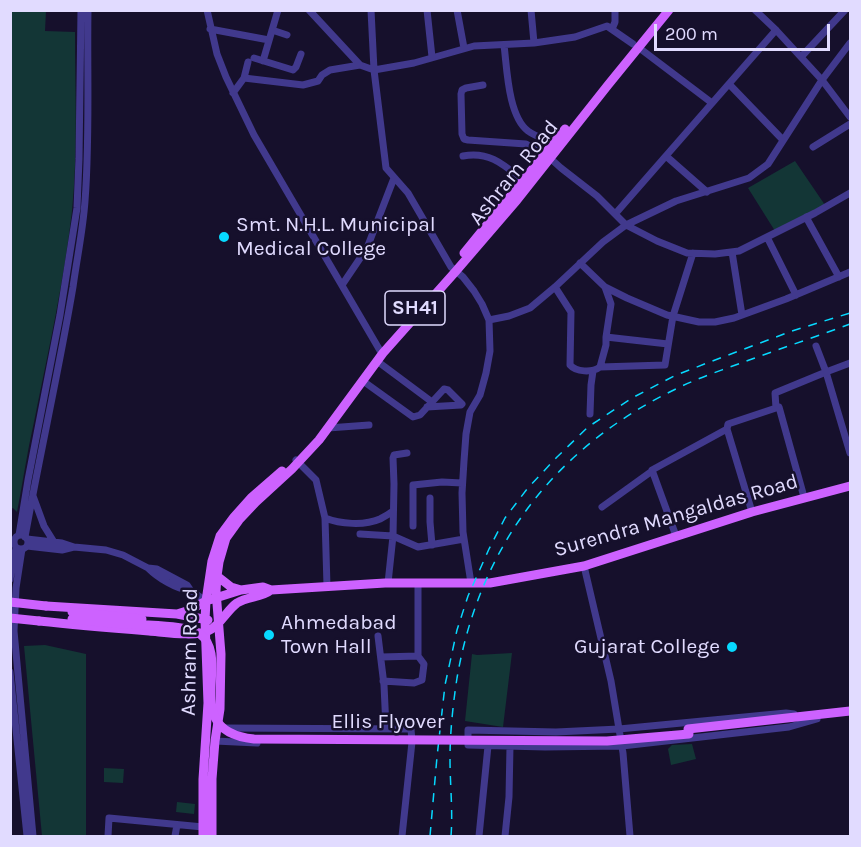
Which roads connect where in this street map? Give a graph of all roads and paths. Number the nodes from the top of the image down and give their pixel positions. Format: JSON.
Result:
{"nodes":[{"id":1,"x":81,"y":10,"type":"edge"},
{"id":2,"x":88,"y":10,"type":"edge"},
{"id":3,"x":207,"y":10,"type":"edge"},
{"id":4,"x":278,"y":10,"type":"edge"},
{"id":5,"x":309,"y":10,"type":"edge"},
{"id":6,"x":371,"y":10,"type":"edge"},
{"id":7,"x":427,"y":10,"type":"edge"},
{"id":8,"x":457,"y":10,"type":"edge"},
{"id":9,"x":531,"y":10,"type":"edge"},
{"id":10,"x":615,"y":10,"type":"edge"},
{"id":11,"x":661,"y":10,"type":"edge"},
{"id":12,"x":669,"y":10,"type":"edge"},
{"id":13,"x":755,"y":10,"type":"edge"},
{"id":14,"x":845,"y":10,"type":"edge"},
{"id":15,"x":210,"y":29,"type":"junction"},
{"id":16,"x":612,"y":29,"type":"junction"},
{"id":17,"x":272,"y":30,"type":"junction"},
{"id":18,"x":776,"y":30,"type":"junction"},
{"id":19,"x":288,"y":35,"type":"dead end"},
{"id":20,"x":269,"y":40,"type":"junction"},
{"id":21,"x":534,"y":43,"type":"junction"},
{"id":22,"x":850,"y":43,"type":"edge"},
{"id":23,"x":504,"y":45,"type":"junction"},
{"id":24,"x":635,"y":45,"type":"junction"},
{"id":25,"x":464,"y":48,"type":"junction"},
{"id":26,"x":301,"y":54,"type":"dead end"},
{"id":27,"x":432,"y":57,"type":"junction"},
{"id":28,"x":801,"y":57,"type":"junction"},
{"id":29,"x":263,"y":61,"type":"junction"},
{"id":30,"x":360,"y":65,"type":"junction"},
{"id":31,"x":374,"y":70,"type":"junction"},
{"id":32,"x":244,"y":78,"type":"junction"},
{"id":33,"x":822,"y":80,"type":"junction"},
{"id":34,"x":729,"y":84,"type":"junction"},
{"id":35,"x":483,"y":85,"type":"dead end"},
{"id":36,"x":233,"y":93,"type":"junction"},
{"id":37,"x":712,"y":103,"type":"junction"},
{"id":38,"x":850,"y":117,"type":"edge"},
{"id":39,"x":850,"y":123,"type":"edge"},
{"id":40,"x":783,"y":141,"type":"junction"},
{"id":41,"x":554,"y":144,"type":"junction"},
{"id":42,"x":813,"y":147,"type":"dead end"},
{"id":43,"x":463,"y":156,"type":"dead end"},
{"id":44,"x":548,"y":156,"type":"junction"},
{"id":45,"x":666,"y":156,"type":"junction"},
{"id":46,"x":394,"y":178,"type":"junction"},
{"id":47,"x":524,"y":181,"type":"junction"},
{"id":48,"x":707,"y":192,"type":"junction"},
{"id":49,"x":850,"y":193,"type":"edge"},
{"id":50,"x":80,"y":211,"type":"junction"},
{"id":51,"x":616,"y":213,"type":"junction"},
{"id":52,"x":806,"y":217,"type":"junction"},
{"id":53,"x":626,"y":225,"type":"junction"},
{"id":54,"x":767,"y":237,"type":"junction"},
{"id":55,"x":732,"y":252,"type":"junction"},
{"id":56,"x":693,"y":253,"type":"junction"},
{"id":57,"x":580,"y":263,"type":"junction"},
{"id":58,"x":454,"y":269,"type":"junction"},
{"id":59,"x":850,"y":272,"type":"edge"},
{"id":60,"x":839,"y":277,"type":"junction"},
{"id":61,"x":342,"y":285,"type":"junction"},
{"id":62,"x":555,"y":287,"type":"junction"},
{"id":63,"x":605,"y":287,"type":"junction"},
{"id":64,"x":796,"y":295,"type":"junction"},
{"id":65,"x":742,"y":315,"type":"junction"},
{"id":66,"x":673,"y":316,"type":"junction"},
{"id":67,"x":489,"y":320,"type":"junction"},
{"id":68,"x":606,"y":337,"type":"junction"},
{"id":69,"x":668,"y":344,"type":"junction"},
{"id":70,"x":816,"y":346,"type":"dead end"},
{"id":71,"x":380,"y":355,"type":"junction"},
{"id":72,"x":850,"y":363,"type":"edge"},
{"id":73,"x":596,"y":369,"type":"junction"},
{"id":74,"x":826,"y":372,"type":"junction"},
{"id":75,"x":363,"y":381,"type":"junction"},
{"id":76,"x":776,"y":408,"type":"junction"},
{"id":77,"x":591,"y":414,"type":"dead end"},
{"id":78,"x":369,"y":425,"type":"dead end"},
{"id":79,"x":328,"y":428,"type":"junction"},
{"id":80,"x":727,"y":429,"type":"junction"},
{"id":81,"x":407,"y":453,"type":"dead end"},
{"id":82,"x":850,"y":453,"type":"edge"},
{"id":83,"x":36,"y":457,"type":"junction"},
{"id":84,"x":297,"y":461,"type":"junction"},
{"id":85,"x":652,"y":471,"type":"junction"},
{"id":86,"x":462,"y":483,"type":"junction"},
{"id":87,"x":850,"y":486,"type":"edge"},
{"id":88,"x":33,"y":496,"type":"junction"},
{"id":89,"x":804,"y":497,"type":"junction"},
{"id":90,"x":430,"y":498,"type":"dead end"},
{"id":91,"x":602,"y":507,"type":"dead end"},
{"id":92,"x":393,"y":511,"type":"junction"},
{"id":93,"x":752,"y":512,"type":"junction"},
{"id":94,"x":325,"y":518,"type":"junction"},
{"id":95,"x":413,"y":526,"type":"dead end"},
{"id":96,"x":360,"y":534,"type":"dead end"},
{"id":97,"x":393,"y":536,"type":"junction"},
{"id":98,"x":676,"y":536,"type":"junction"},
{"id":99,"x":464,"y":539,"type":"junction"},
{"id":100,"x":23,"y":542,"type":"junction"},
{"id":101,"x":54,"y":542,"type":"junction"},
{"id":102,"x":432,"y":545,"type":"junction"},
{"id":103,"x":74,"y":547,"type":"junction"},
{"id":104,"x":584,"y":566,"type":"junction"},
{"id":105,"x":217,"y":576,"type":"junction"},
{"id":106,"x":10,"y":579,"type":"edge"},
{"id":107,"x":388,"y":583,"type":"junction"},
{"id":108,"x":418,"y":583,"type":"junction"},
{"id":109,"x":471,"y":583,"type":"junction"},
{"id":110,"x":327,"y":586,"type":"junction"},
{"id":111,"x":241,"y":590,"type":"junction"},
{"id":112,"x":271,"y":590,"type":"junction"},
{"id":113,"x":218,"y":598,"type":"junction"},
{"id":114,"x":206,"y":601,"type":"junction"},
{"id":115,"x":10,"y":602,"type":"edge"},
{"id":116,"x":53,"y":607,"type":"junction"},
{"id":117,"x":177,"y":614,"type":"junction"},
{"id":118,"x":10,"y":618,"type":"edge"},
{"id":119,"x":205,"y":620,"type":"junction"},
{"id":120,"x":57,"y":622,"type":"junction"},
{"id":121,"x":220,"y":623,"type":"junction"},
{"id":122,"x":205,"y":633,"type":"junction"},
{"id":123,"x":378,"y":636,"type":"dead end"},
{"id":124,"x":418,"y":656,"type":"junction"},
{"id":125,"x":381,"y":657,"type":"junction"},
{"id":126,"x":10,"y":672,"type":"edge"},
{"id":127,"x":383,"y":681,"type":"junction"},
{"id":128,"x":850,"y":713,"type":"edge"},
{"id":129,"x":815,"y":717,"type":"junction"},
{"id":130,"x":218,"y":728,"type":"junction"},
{"id":131,"x":386,"y":728,"type":"junction"},
{"id":132,"x":619,"y":729,"type":"junction"},
{"id":133,"x":688,"y":732,"type":"junction"},
{"id":134,"x":215,"y":741,"type":"junction"},
{"id":135,"x":412,"y":742,"type":"junction"},
{"id":136,"x":488,"y":746,"type":"junction"},
{"id":137,"x":510,"y":746,"type":"junction"},
{"id":138,"x":622,"y":746,"type":"junction"},
{"id":139,"x":177,"y":825,"type":"junction"},
{"id":140,"x":203,"y":832,"type":"edge"},
{"id":141,"x":27,"y":837,"type":"edge"},
{"id":142,"x":33,"y":837,"type":"edge"},
{"id":143,"x":108,"y":837,"type":"edge"},
{"id":144,"x":175,"y":837,"type":"edge"},
{"id":145,"x":212,"y":837,"type":"edge"},
{"id":146,"x":402,"y":837,"type":"edge"},
{"id":147,"x":479,"y":837,"type":"edge"},
{"id":148,"x":505,"y":837,"type":"edge"},
{"id":149,"x":630,"y":837,"type":"edge"}],
"edges":[{"from":1,"to":50,"type":"street"},
{"from":2,"to":50,"type":"street"},
{"from":3,"to":15,"type":"street"},
{"from":4,"to":17,"type":"street"},
{"from":5,"to":30,"type":"street"},
{"from":6,"to":31,"type":"street"},
{"from":7,"to":27,"type":"street"},
{"from":8,"to":25,"type":"street"},
{"from":9,"to":21,"type":"street"},
{"from":10,"to":16,"type":"street"},
{"from":11,"to":24,"type":"main road","name":"Ashram Road","number":"SH41"},
{"from":12,"to":24,"type":"main road","name":"Ashram Road"},
{"from":13,"to":18,"type":"street"},
{"from":14,"to":28,"type":"street"},
{"from":15,"to":20,"type":"street"},
{"from":15,"to":36,"type":"street"},
{"from":16,"to":21,"type":"street"},
{"from":16,"to":24,"type":"street"},
{"from":17,"to":19,"type":"street"},
{"from":17,"to":20,"type":"street"},
{"from":18,"to":28,"type":"street"},
{"from":18,"to":34,"type":"street"},
{"from":20,"to":29,"type":"street"},
{"from":21,"to":23,"type":"street"},
{"from":22,"to":33,"type":"street"},
{"from":23,"to":25,"type":"street"},
{"from":23,"to":41,"type":"street"},
{"from":24,"to":37,"type":"street"},
{"from":24,"to":41,"type":"main road","name":"Ashram Road","number":"SH41"},
{"from":24,"to":44,"type":"main road","name":"Ashram Road"},
{"from":25,"to":27,"type":"street"},
{"from":26,"to":29,"type":"street"},
{"from":27,"to":31,"type":"street"},
{"from":28,"to":33,"type":"street"},
{"from":29,"to":32,"type":"street"},
{"from":30,"to":31,"type":"street"},
{"from":30,"to":32,"type":"street"},
{"from":31,"to":46,"type":"street"},
{"from":32,"to":36,"type":"street"},
{"from":33,"to":38,"type":"street"},
{"from":33,"to":40,"type":"street"},
{"from":34,"to":37,"type":"street"},
{"from":34,"to":40,"type":"street"},
{"from":35,"to":44,"type":"street"},
{"from":36,"to":61,"type":"street"},
{"from":37,"to":45,"type":"street"},
{"from":39,"to":42,"type":"street"},
{"from":40,"to":48,"type":"street"},
{"from":41,"to":44,"type":"main road","name":"Ashram Road","number":"SH41"},
{"from":43,"to":47,"type":"street"},
{"from":44,"to":47,"type":"main road","name":"Ashram Road","number":"SH41"},
{"from":44,"to":51,"type":"street"},
{"from":44,"to":58,"type":"main road","name":"Ashram Road"},
{"from":45,"to":48,"type":"street"},
{"from":45,"to":51,"type":"street"},
{"from":46,"to":58,"type":"street"},
{"from":46,"to":61,"type":"street"},
{"from":47,"to":58,"type":"main road","name":"Ashram Road","number":"SH41"},
{"from":48,"to":53,"type":"street"},
{"from":49,"to":52,"type":"street"},
{"from":50,"to":83,"type":"street"},
{"from":51,"to":53,"type":"street"},
{"from":52,"to":54,"type":"street"},
{"from":52,"to":60,"type":"street"},
{"from":53,"to":56,"type":"street"},
{"from":53,"to":57,"type":"street"},
{"from":54,"to":55,"type":"street"},
{"from":54,"to":64,"type":"street"},
{"from":55,"to":56,"type":"street"},
{"from":55,"to":65,"type":"street"},
{"from":56,"to":66,"type":"street"},
{"from":57,"to":62,"type":"street"},
{"from":57,"to":63,"type":"street"},
{"from":58,"to":67,"type":"street"},
{"from":58,"to":71,"type":"main road","name":"Ashram Road","number":"SH41"},
{"from":59,"to":60,"type":"street"},
{"from":60,"to":64,"type":"street"},
{"from":61,"to":71,"type":"street"},
{"from":62,"to":67,"type":"street"},
{"from":62,"to":73,"type":"street"},
{"from":63,"to":66,"type":"street"},
{"from":63,"to":68,"type":"street"},
{"from":64,"to":65,"type":"street"},
{"from":65,"to":66,"type":"street"},
{"from":66,"to":69,"type":"street"},
{"from":67,"to":86,"type":"street"},
{"from":68,"to":69,"type":"street"},
{"from":68,"to":73,"type":"street"},
{"from":69,"to":73,"type":"street"},
{"from":70,"to":74,"type":"street"},
{"from":71,"to":75,"type":"main road","name":"Ashram Road"},
{"from":71,"to":75,"type":"street"},
{"from":71,"to":84,"type":"main road","name":"Ashram Road","number":"SH41"},
{"from":72,"to":74,"type":"street"},
{"from":73,"to":77,"type":"street"},
{"from":74,"to":76,"type":"street"},
{"from":74,"to":82,"type":"street"},
{"from":75,"to":79,"type":"main road","name":"Ashram Road"},
{"from":76,"to":80,"type":"street"},
{"from":76,"to":89,"type":"street"},
{"from":78,"to":79,"type":"street"},
{"from":79,"to":84,"type":"main road","name":"Ashram Road"},
{"from":80,"to":85,"type":"street"},
{"from":80,"to":93,"type":"street"},
{"from":81,"to":92,"type":"street"},
{"from":83,"to":88,"type":"street"},
{"from":83,"to":100,"type":"street"},
{"from":84,"to":94,"type":"street"},
{"from":84,"to":105,"type":"main road","name":"Ashram Road"},
{"from":84,"to":114,"type":"main road","name":"Ashram Road","number":"SH41"},
{"from":85,"to":91,"type":"street"},
{"from":85,"to":98,"type":"street"},
{"from":86,"to":95,"type":"street"},
{"from":86,"to":99,"type":"street"},
{"from":87,"to":89,"type":"main road","name":"Surendra Mangaldas Road"},
{"from":88,"to":100,"type":"street"},
{"from":88,"to":101,"type":"street"},
{"from":89,"to":93,"type":"main road","name":"Surendra Mangaldas Road"},
{"from":90,"to":102,"type":"street"},
{"from":92,"to":94,"type":"street"},
{"from":92,"to":97,"type":"street"},
{"from":93,"to":98,"type":"main road","name":"Surendra Mangaldas Road"},
{"from":94,"to":110,"type":"street"},
{"from":96,"to":97,"type":"street"},
{"from":97,"to":102,"type":"street"},
{"from":97,"to":107,"type":"street"},
{"from":98,"to":104,"type":"main road","name":"Surendra Mangaldas Road"},
{"from":99,"to":102,"type":"street"},
{"from":99,"to":109,"type":"street"},
{"from":100,"to":101,"type":"street"},
{"from":100,"to":103,"type":"street"},
{"from":100,"to":106,"type":"street"},
{"from":100,"to":142,"type":"street"},
{"from":101,"to":103,"type":"street"},
{"from":103,"to":114,"type":"street"},
{"from":104,"to":109,"type":"main road","name":"Surendra Mangaldas Road"},
{"from":104,"to":132,"type":"street"},
{"from":105,"to":111,"type":"main road"},
{"from":105,"to":113,"type":"main road","name":"Ashram Road"},
{"from":107,"to":108,"type":"main road","name":"Surendra Mangaldas Road"},
{"from":107,"to":110,"type":"main road","name":"Surendra Mangaldas Road"},
{"from":108,"to":109,"type":"main road","name":"Surendra Mangaldas Road"},
{"from":108,"to":124,"type":"street"},
{"from":110,"to":112,"type":"main road","name":"Surendra Mangaldas Road"},
{"from":111,"to":112,"type":"main road"},
{"from":111,"to":113,"type":"main road"},
{"from":112,"to":121,"type":"main road","name":"Surendra Mangaldas Road"},
{"from":113,"to":114,"type":"main road"},
{"from":113,"to":121,"type":"main road","name":"Ashram Road"},
{"from":114,"to":117,"type":"main road"},
{"from":114,"to":119,"type":"main road","name":"Ashram Road","number":"SH41"},
{"from":115,"to":116,"type":"main road","bridge":true},
{"from":116,"to":117,"type":"main road"},
{"from":116,"to":133,"type":"main road","name":"Ellis Flyover","bridge":true},
{"from":117,"to":119,"type":"main road"},
{"from":118,"to":120,"type":"main road","bridge":true},
{"from":119,"to":121,"type":"main road"},
{"from":119,"to":122,"type":"main road","name":"Ashram Road","number":"SH41"},
{"from":120,"to":122,"type":"main road"},
{"from":120,"to":133,"type":"main road","name":"Ellis Flyover","bridge":true},
{"from":121,"to":122,"type":"main road","name":"Surendra Mangaldas Road"},
{"from":121,"to":130,"type":"main road","name":"Ashram Road"},
{"from":122,"to":140,"type":"main road","name":"Ashram Road","number":"SH41"},
{"from":123,"to":125,"type":"street"},
{"from":124,"to":125,"type":"street"},
{"from":124,"to":127,"type":"street"},
{"from":125,"to":127,"type":"street"},
{"from":126,"to":141,"type":"street"},
{"from":127,"to":131,"type":"street"},
{"from":128,"to":129,"type":"main road","name":"Ellis Flyover"},
{"from":129,"to":132,"type":"street"},
{"from":129,"to":133,"type":"main road","name":"Ellis Flyover"},
{"from":129,"to":138,"type":"street"},
{"from":130,"to":131,"type":"street"},
{"from":130,"to":134,"type":"main road","name":"Ashram Road"},
{"from":131,"to":135,"type":"street"},
{"from":132,"to":136,"type":"street"},
{"from":132,"to":138,"type":"street"},
{"from":134,"to":135,"type":"street"},
{"from":134,"to":145,"type":"main road","name":"Ashram Road"},
{"from":135,"to":146,"type":"street"},
{"from":136,"to":137,"type":"street"},
{"from":136,"to":147,"type":"street"},
{"from":137,"to":138,"type":"street"},
{"from":137,"to":148,"type":"street"},
{"from":138,"to":149,"type":"street"},
{"from":139,"to":140,"type":"street"},
{"from":139,"to":143,"type":"street"},
{"from":139,"to":144,"type":"street"}]}
